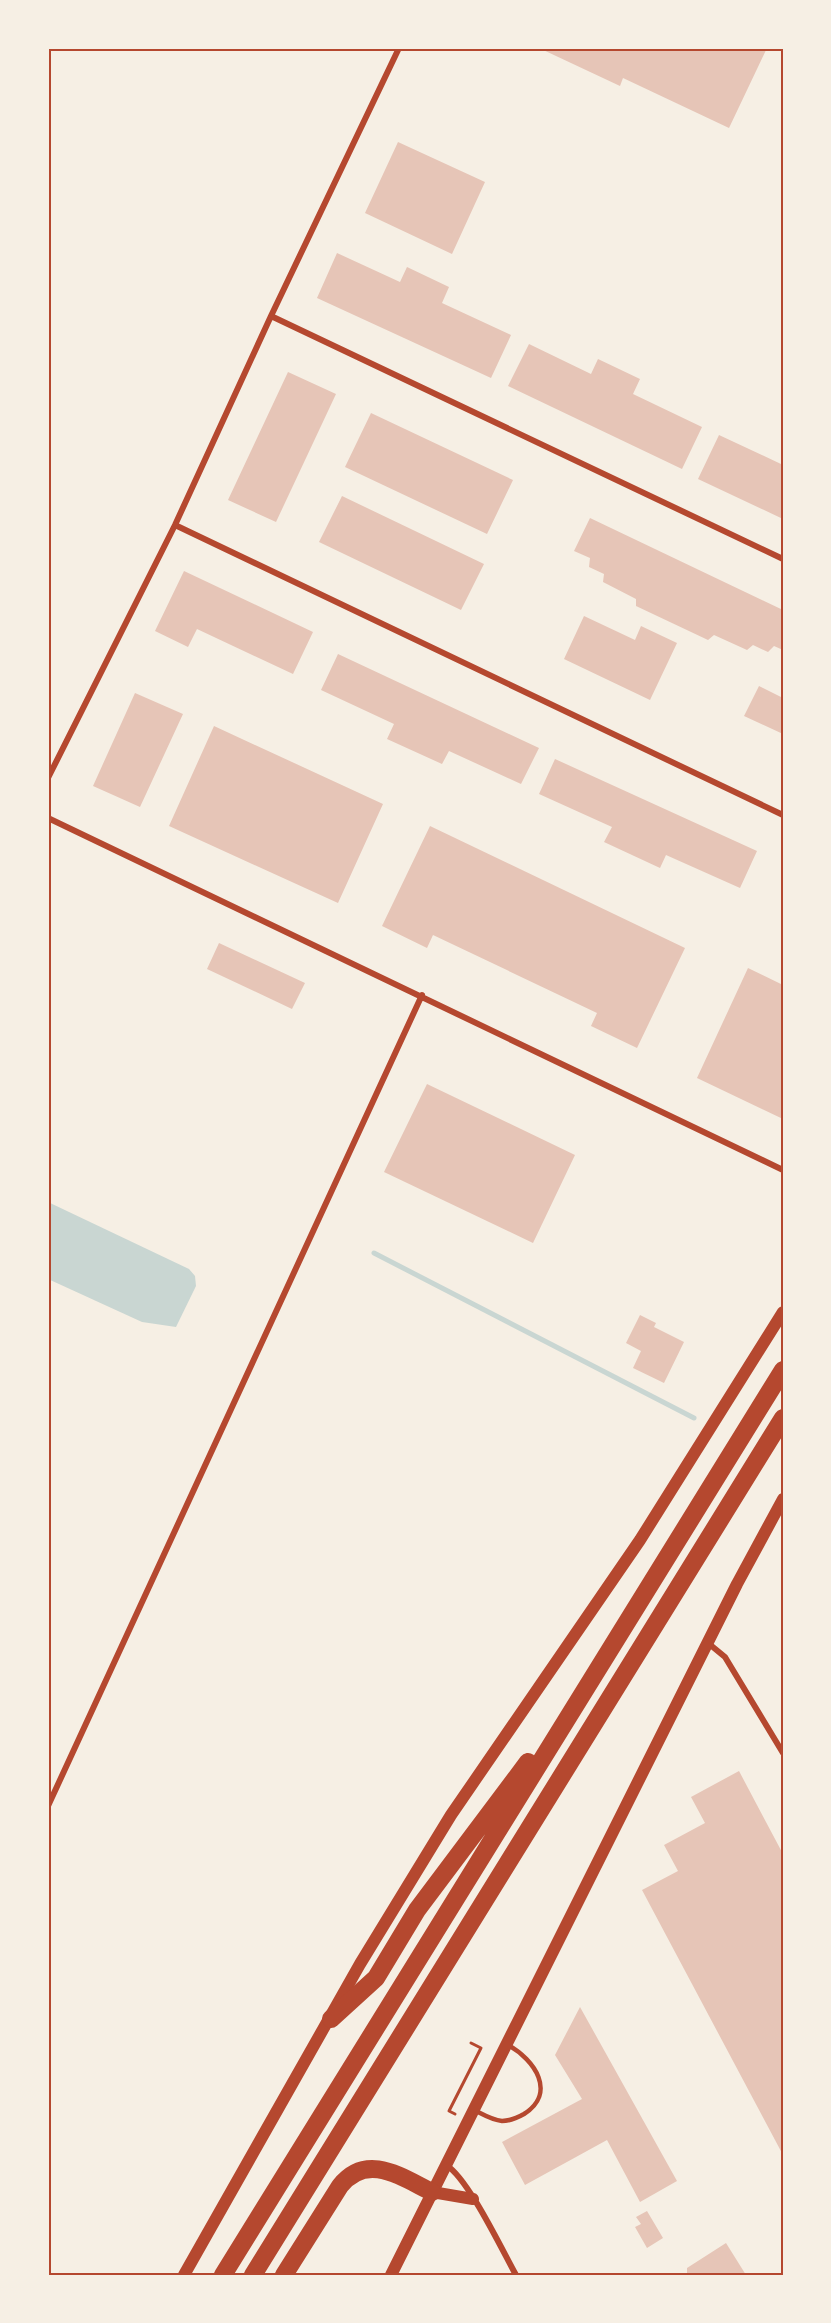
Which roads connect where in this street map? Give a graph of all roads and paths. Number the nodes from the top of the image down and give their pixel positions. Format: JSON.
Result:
{"nodes":[{"id":1,"x":399,"y":48,"type":"edge"},
{"id":2,"x":271,"y":316,"type":"junction"},
{"id":3,"x":175,"y":525,"type":"junction"},
{"id":4,"x":783,"y":559,"type":"edge"},
{"id":5,"x":48,"y":778,"type":"edge"},
{"id":6,"x":783,"y":815,"type":"edge"},
{"id":7,"x":48,"y":818,"type":"edge"},
{"id":8,"x":422,"y":995,"type":"junction"},
{"id":9,"x":783,"y":1170,"type":"edge"},
{"id":10,"x":783,"y":1312,"type":"edge"},
{"id":11,"x":783,"y":1370,"type":"edge"},
{"id":12,"x":783,"y":1418,"type":"edge"},
{"id":13,"x":783,"y":1499,"type":"edge"},
{"id":14,"x":708,"y":1643,"type":"junction"},
{"id":15,"x":599,"y":1666,"type":"junction"},
{"id":16,"x":783,"y":1753,"type":"edge"},
{"id":17,"x":48,"y":1806,"type":"edge"},
{"id":18,"x":331,"y":2019,"type":"junction"},
{"id":19,"x":471,"y":2043,"type":"dead end"},
{"id":20,"x":506,"y":2044,"type":"junction"},
{"id":21,"x":473,"y":2109,"type":"junction"},
{"id":22,"x":456,"y":2114,"type":"dead end"},
{"id":23,"x":446,"y":2164,"type":"junction"},
{"id":24,"x":432,"y":2192,"type":"junction"},
{"id":25,"x":473,"y":2199,"type":"junction"},
{"id":26,"x":184,"y":2275,"type":"edge"},
{"id":27,"x":223,"y":2275,"type":"edge"},
{"id":28,"x":253,"y":2275,"type":"edge"},
{"id":29,"x":284,"y":2275,"type":"edge"},
{"id":30,"x":391,"y":2275,"type":"edge"},
{"id":31,"x":516,"y":2275,"type":"edge"}],
"edges":[{"from":1,"to":2,"type":"street"},
{"from":2,"to":3,"type":"street"},
{"from":2,"to":4,"type":"street"},
{"from":3,"to":5,"type":"street"},
{"from":3,"to":6,"type":"street"},
{"from":7,"to":8,"type":"street"},
{"from":8,"to":9,"type":"street"},
{"from":8,"to":17,"type":"street"},
{"from":10,"to":18,"type":"main road"},
{"from":11,"to":15,"type":"highway"},
{"from":12,"to":28,"type":"highway"},
{"from":13,"to":14,"type":"main road"},
{"from":14,"to":16,"type":"street"},
{"from":14,"to":20,"type":"main road"},
{"from":15,"to":18,"type":"highway"},
{"from":15,"to":27,"type":"highway"},
{"from":18,"to":26,"type":"main road"},
{"from":19,"to":22,"type":"path"},
{"from":20,"to":21,"type":"main road"},
{"from":20,"to":21,"type":"lane"},
{"from":21,"to":23,"type":"main road"},
{"from":23,"to":24,"type":"main road"},
{"from":23,"to":25,"type":"street"},
{"from":24,"to":25,"type":"main road"},
{"from":24,"to":29,"type":"highway"},
{"from":24,"to":30,"type":"main road"},
{"from":25,"to":31,"type":"street"}]}
